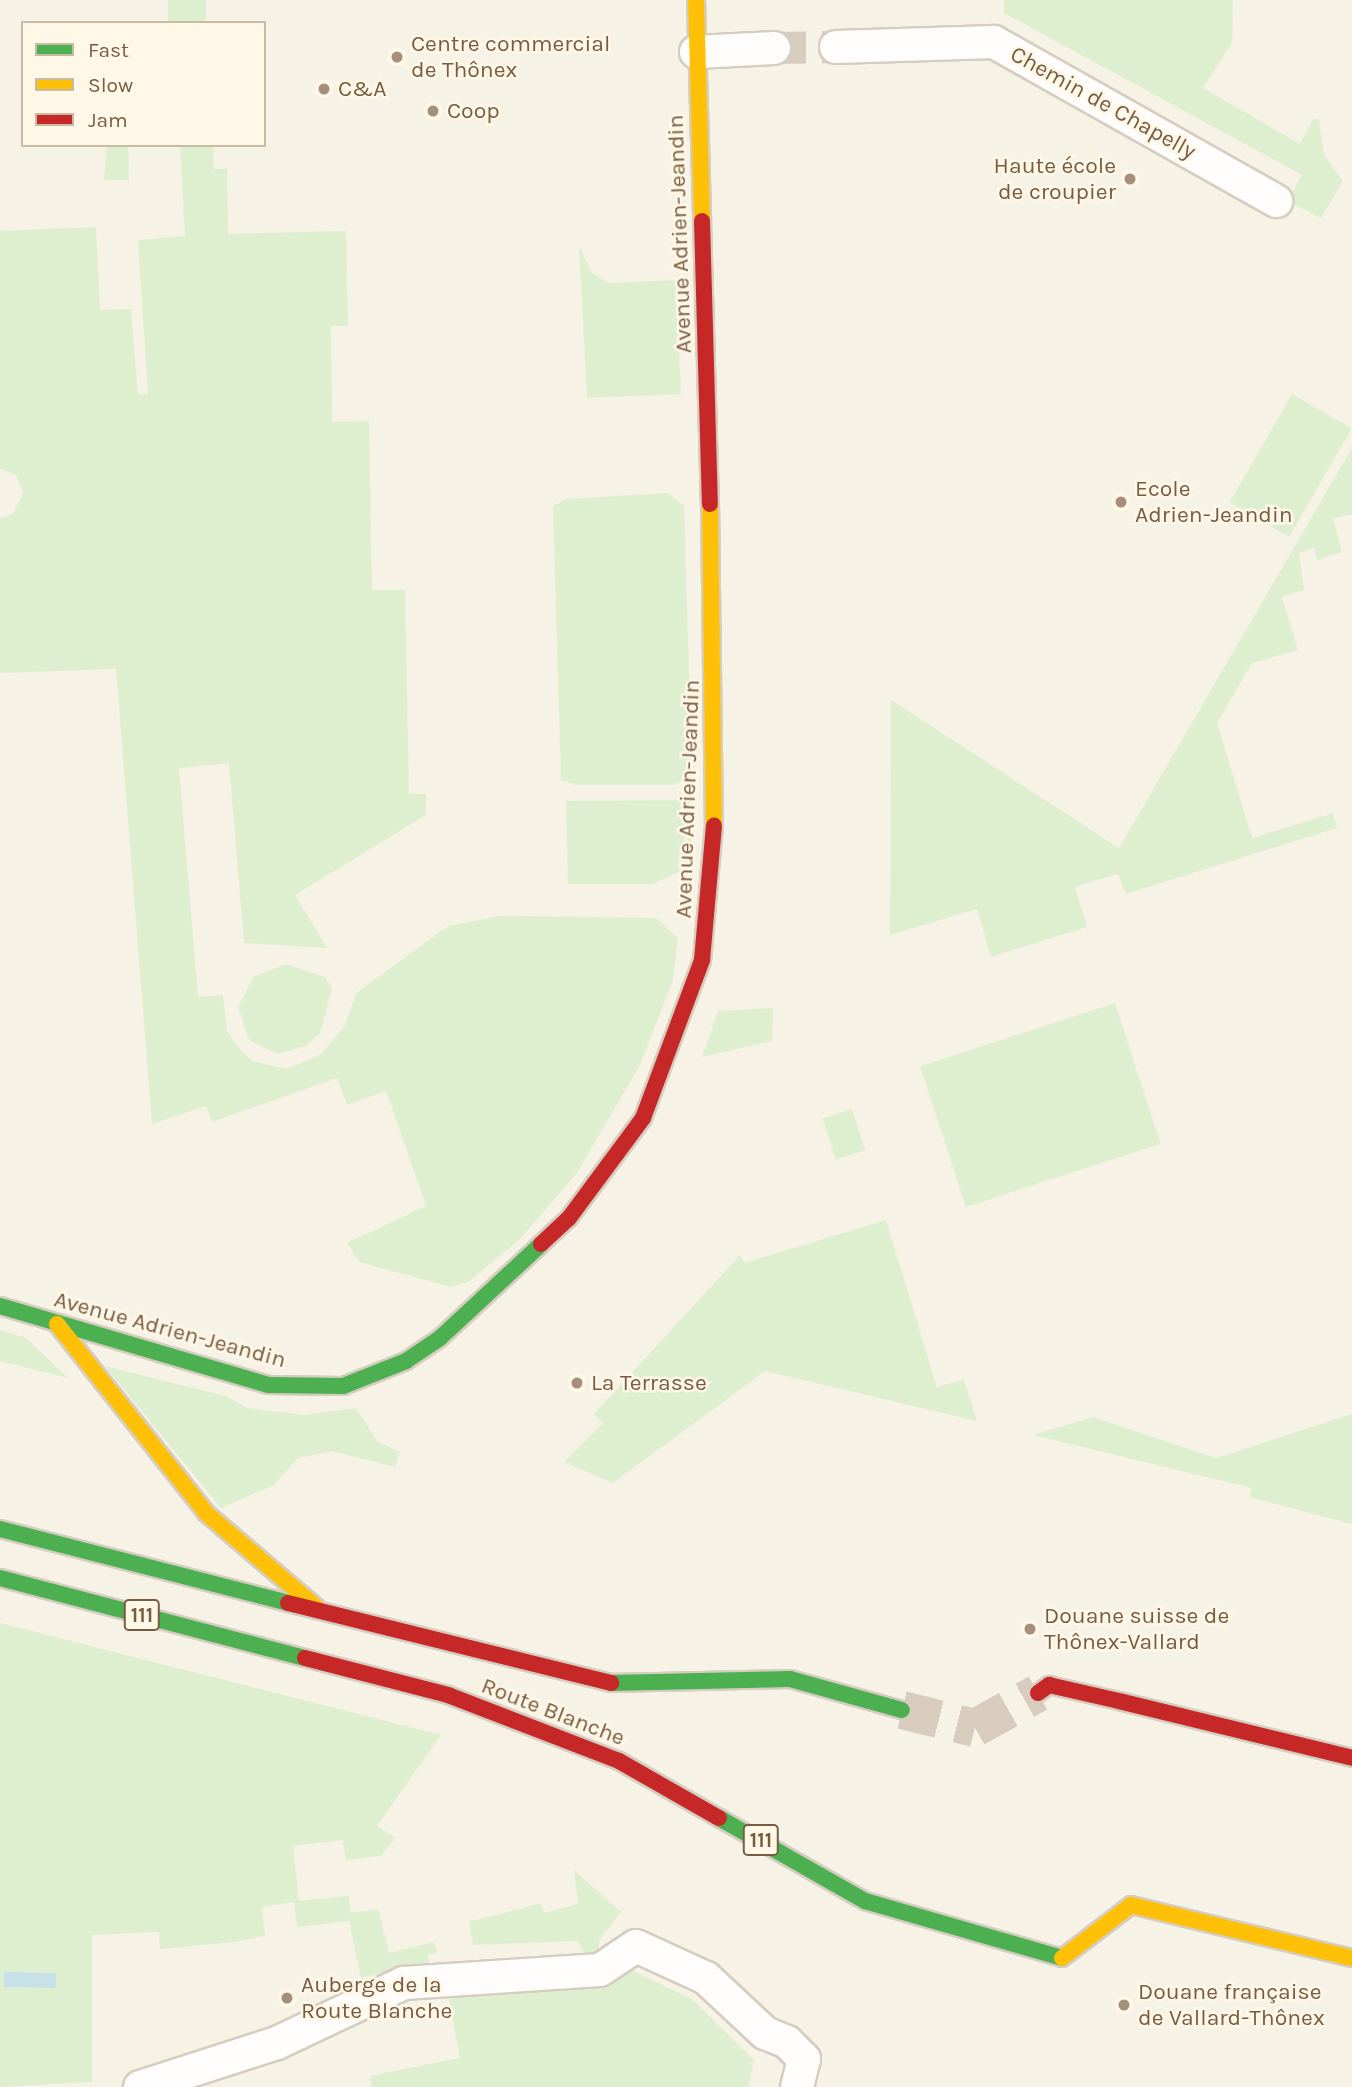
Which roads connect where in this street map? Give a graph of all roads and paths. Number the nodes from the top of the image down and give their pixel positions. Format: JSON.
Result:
{"nodes":[{"id":1,"x":696,"y":0,"type":"edge"},
{"id":2,"x":836,"y":47,"type":"tunnel mouth"},
{"id":3,"x":774,"y":48,"type":"tunnel mouth"},
{"id":4,"x":696,"y":52,"type":"junction"},
{"id":5,"x":1276,"y":201,"type":"dead end"},
{"id":6,"x":0,"y":1306,"type":"edge"},
{"id":7,"x":57,"y":1324,"type":"junction"},
{"id":8,"x":0,"y":1529,"type":"edge"},
{"id":9,"x":0,"y":1578,"type":"edge"},
{"id":10,"x":323,"y":1612,"type":"junction"},
{"id":11,"x":1038,"y":1693,"type":"tunnel mouth"},
{"id":12,"x":902,"y":1710,"type":"tunnel mouth"},
{"id":13,"x":1352,"y":1758,"type":"edge"},
{"id":14,"x":1352,"y":1958,"type":"edge"},
{"id":15,"x":140,"y":2087,"type":"edge"},
{"id":16,"x":797,"y":2087,"type":"edge"}],
"edges":[{"from":1,"to":4,"type":"main road","name":"Avenue Adrien-Jeandin"},
{"from":2,"to":5,"type":"street","name":"Chemin de Chapelly"},
{"from":3,"to":4,"type":"street"},
{"from":4,"to":7,"type":"main road","name":"Avenue Adrien-Jeandin"},
{"from":6,"to":7,"type":"main road","name":"Avenue Adrien-Jeandin"},
{"from":7,"to":10,"type":"main road"},
{"from":8,"to":10,"type":"main road","name":"Route Blanche","number":"111"},
{"from":9,"to":14,"type":"main road","name":"Route Blanche","number":"111"},
{"from":10,"to":12,"type":"main road","name":"Route Blanche","number":"111"},
{"from":11,"to":13,"type":"main road"},
{"from":15,"to":16,"type":"street"}]}
